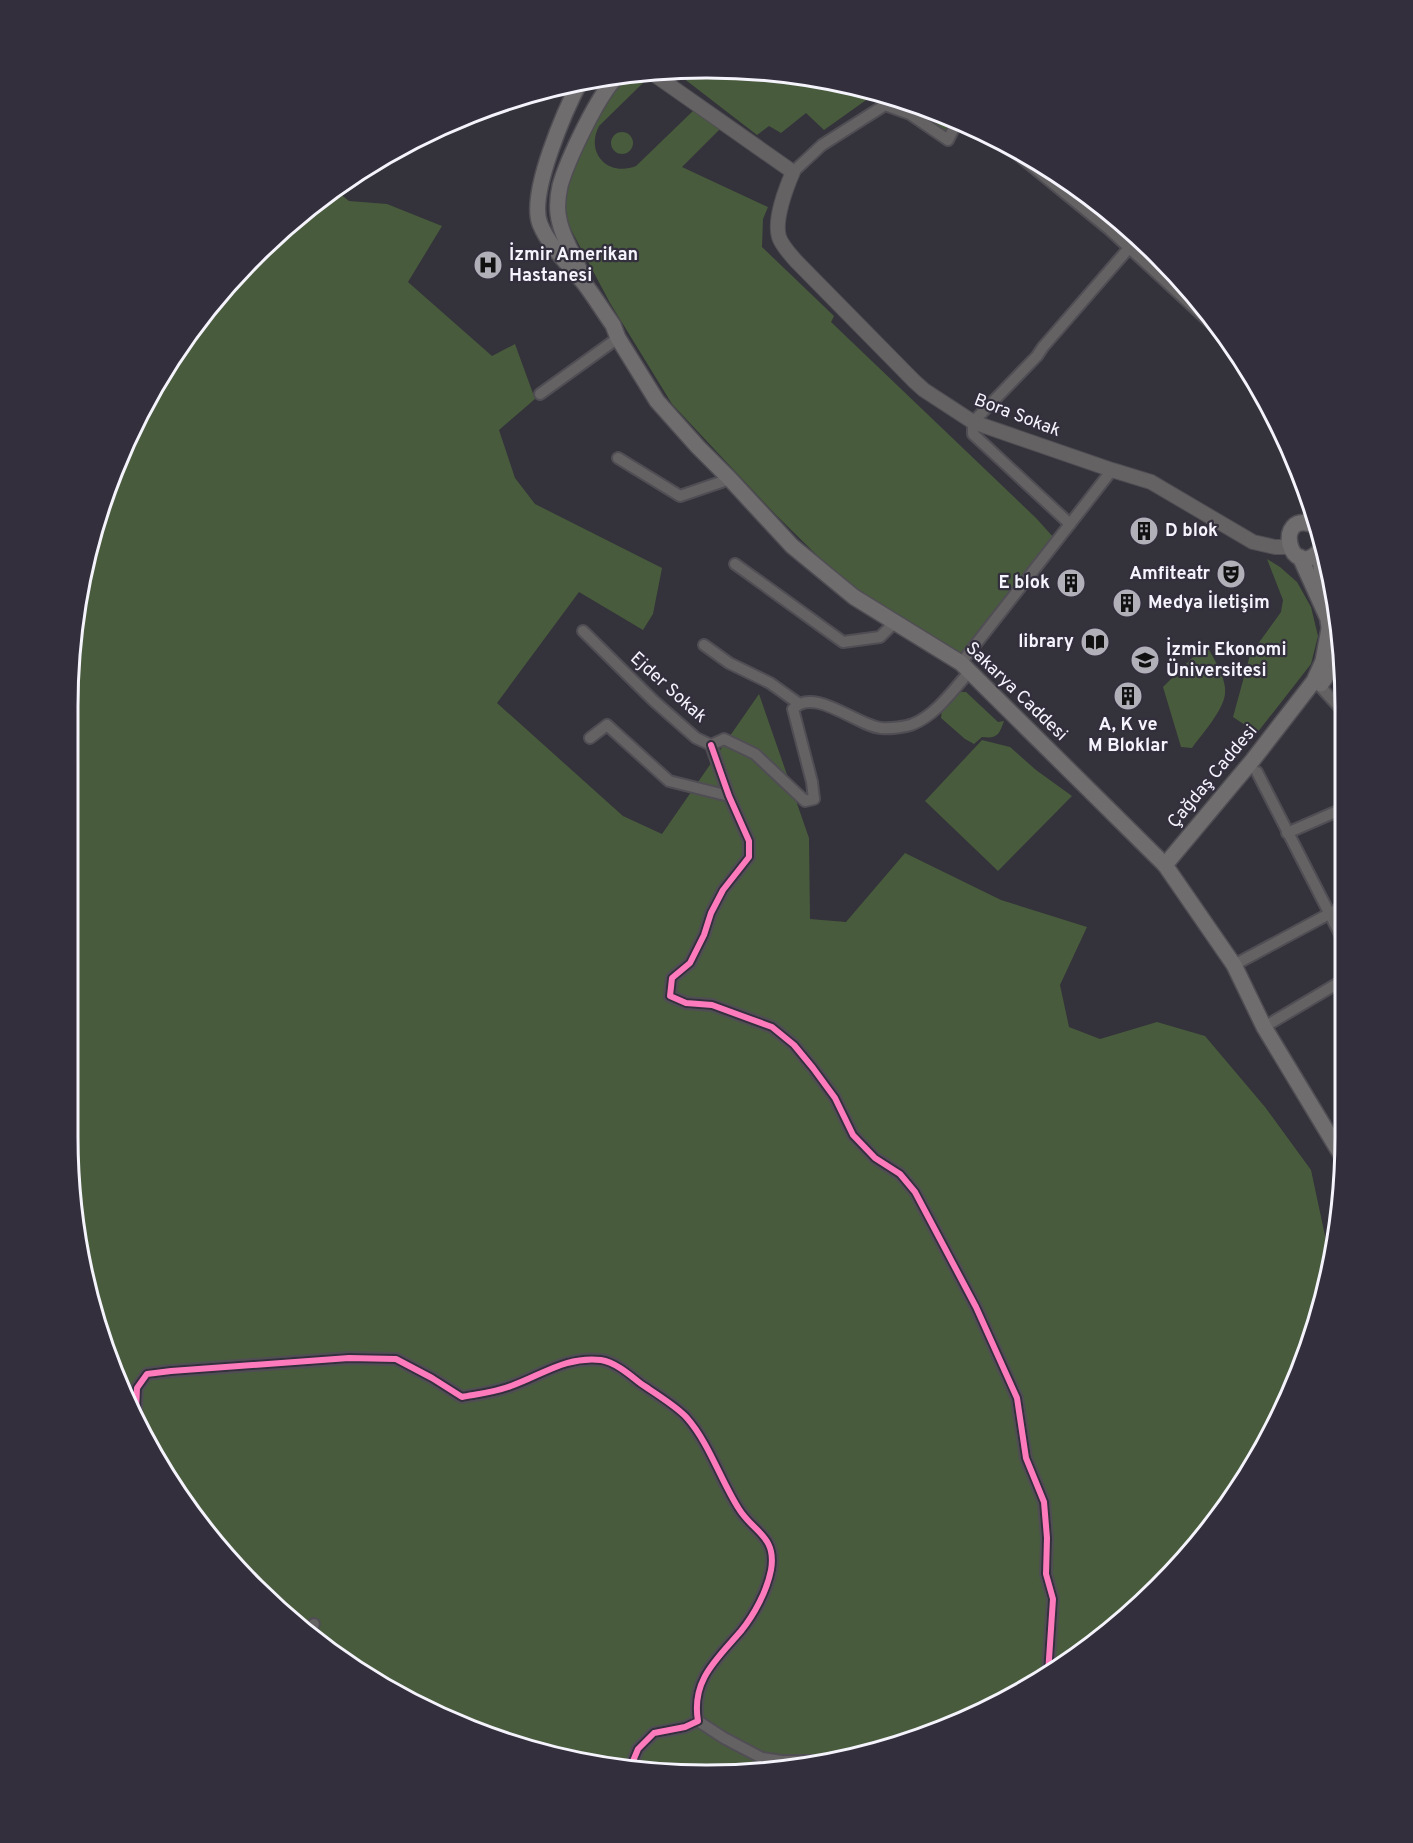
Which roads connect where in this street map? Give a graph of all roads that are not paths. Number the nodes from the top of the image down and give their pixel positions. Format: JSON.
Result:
{"nodes":[{"id":1,"x":663,"y":79,"type":"edge"},
{"id":2,"x":609,"y":86,"type":"edge"},
{"id":3,"x":576,"y":92,"type":"edge"},
{"id":4,"x":954,"y":129,"type":"edge"},
{"id":5,"x":793,"y":172,"type":"junction"},
{"id":6,"x":1053,"y":182,"type":"edge"},
{"id":7,"x":1112,"y":227,"type":"edge"},
{"id":8,"x":1110,"y":230,"type":"junction"},
{"id":9,"x":1129,"y":248,"type":"junction"},
{"id":10,"x":1171,"y":283,"type":"edge"},
{"id":11,"x":586,"y":286,"type":"junction"},
{"id":12,"x":618,"y":338,"type":"junction"},
{"id":13,"x":540,"y":394,"type":"dead end"},
{"id":14,"x":973,"y":422,"type":"junction"},
{"id":15,"x":618,"y":458,"type":"dead end"},
{"id":16,"x":1112,"y":470,"type":"junction"},
{"id":17,"x":730,"y":479,"type":"junction"},
{"id":18,"x":1308,"y":523,"type":"edge"},
{"id":19,"x":1070,"y":524,"type":"junction"},
{"id":20,"x":1295,"y":552,"type":"junction"},
{"id":21,"x":1316,"y":553,"type":"edge"},
{"id":22,"x":735,"y":564,"type":"dead end"},
{"id":23,"x":1328,"y":614,"type":"edge"},
{"id":24,"x":895,"y":622,"type":"junction"},
{"id":25,"x":583,"y":631,"type":"dead end"},
{"id":26,"x":1331,"y":632,"type":"edge"},
{"id":27,"x":704,"y":645,"type":"dead end"},
{"id":28,"x":1334,"y":663,"type":"edge"},
{"id":29,"x":966,"y":667,"type":"junction"},
{"id":30,"x":1317,"y":683,"type":"junction"},
{"id":31,"x":1335,"y":702,"type":"edge"},
{"id":32,"x":798,"y":703,"type":"junction"},
{"id":33,"x":590,"y":738,"type":"dead end"},
{"id":34,"x":711,"y":745,"type":"junction"},
{"id":35,"x":1257,"y":772,"type":"dead end"},
{"id":36,"x":729,"y":796,"type":"junction"},
{"id":37,"x":1335,"y":812,"type":"edge"},
{"id":38,"x":1287,"y":833,"type":"junction"},
{"id":39,"x":1165,"y":865,"type":"junction"},
{"id":40,"x":1335,"y":911,"type":"edge"},
{"id":41,"x":1329,"y":914,"type":"junction"},
{"id":42,"x":1335,"y":925,"type":"edge"},
{"id":43,"x":1234,"y":965,"type":"junction"},
{"id":44,"x":1335,"y":984,"type":"edge"},
{"id":45,"x":1264,"y":1027,"type":"junction"},
{"id":46,"x":1335,"y":1143,"type":"edge"},
{"id":47,"x":136,"y":1400,"type":"edge"},
{"id":48,"x":1049,"y":1664,"type":"edge"},
{"id":49,"x":699,"y":1721,"type":"junction"},
{"id":50,"x":633,"y":1761,"type":"edge"},
{"id":51,"x":781,"y":1761,"type":"edge"}],
"edges":[{"from":1,"to":5,"type":"street"},
{"from":2,"to":11,"type":"main road","name":"Sakarya Caddesi"},
{"from":3,"to":11,"type":"main road","name":"Sakarya Caddesi"},
{"from":4,"to":5,"type":"street"},
{"from":5,"to":14,"type":"street","name":"Bora Sokak"},
{"from":6,"to":8,"type":"street"},
{"from":7,"to":8,"type":"street"},
{"from":8,"to":9,"type":"street"},
{"from":9,"to":10,"type":"street"},
{"from":9,"to":14,"type":"street"},
{"from":11,"to":12,"type":"main road","name":"Sakarya Caddesi"},
{"from":12,"to":13,"type":"street"},
{"from":12,"to":17,"type":"main road","name":"Sakarya Caddesi"},
{"from":14,"to":16,"type":"street","name":"Bora Sokak"},
{"from":14,"to":19,"type":"street"},
{"from":15,"to":17,"type":"street"},
{"from":16,"to":19,"type":"street"},
{"from":16,"to":20,"type":"street","name":"Bora Sokak"},
{"from":17,"to":24,"type":"main road","name":"Sakarya Caddesi"},
{"from":18,"to":20,"type":"main road"},
{"from":19,"to":29,"type":"street"},
{"from":20,"to":21,"type":"main road"},
{"from":20,"to":23,"type":"main road","name":"Çağdaş Caddesi"},
{"from":22,"to":24,"type":"street"},
{"from":24,"to":29,"type":"main road","name":"Sakarya Caddesi"},
{"from":25,"to":34,"type":"street","name":"Ejder Sokak"},
{"from":26,"to":30,"type":"main road","name":"Çağdaş Caddesi"},
{"from":27,"to":32,"type":"street"},
{"from":28,"to":30,"type":"main road","name":"Çağdaş Caddesi"},
{"from":29,"to":32,"type":"street"},
{"from":29,"to":39,"type":"main road","name":"Sakarya Caddesi"},
{"from":30,"to":31,"type":"street"},
{"from":30,"to":39,"type":"main road","name":"Çağdaş Caddesi"},
{"from":32,"to":34,"type":"street","name":"Ejder Sokak"},
{"from":33,"to":36,"type":"street"},
{"from":34,"to":36,"type":"street"},
{"from":35,"to":38,"type":"street"},
{"from":36,"to":48,"type":"street"},
{"from":37,"to":38,"type":"street"},
{"from":38,"to":41,"type":"street"},
{"from":39,"to":43,"type":"main road","name":"Sakarya Caddesi"},
{"from":40,"to":41,"type":"street"},
{"from":41,"to":42,"type":"street"},
{"from":41,"to":43,"type":"street"},
{"from":43,"to":45,"type":"main road","name":"Sakarya Caddesi"},
{"from":44,"to":45,"type":"street"},
{"from":45,"to":46,"type":"main road","name":"Sakarya Caddesi"},
{"from":47,"to":49,"type":"street"},
{"from":49,"to":50,"type":"street"},
{"from":49,"to":51,"type":"street"}]}
